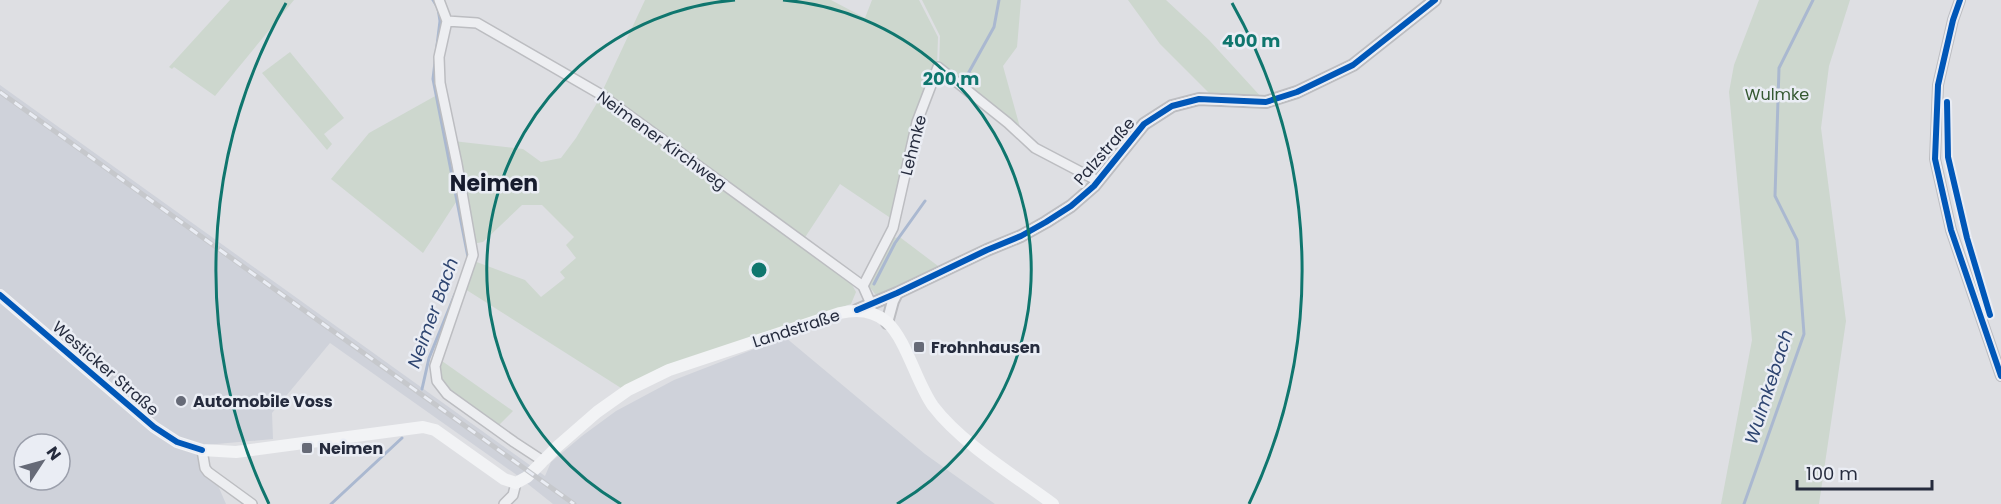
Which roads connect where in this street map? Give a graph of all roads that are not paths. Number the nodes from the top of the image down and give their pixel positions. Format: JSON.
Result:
{"nodes":[{"id":1,"x":439,"y":0,"type":"edge"},
{"id":2,"x":1435,"y":0,"type":"edge"},
{"id":3,"x":1960,"y":0,"type":"edge"},
{"id":4,"x":447,"y":21,"type":"junction"},
{"id":5,"x":1098,"y":182,"type":"junction"},
{"id":6,"x":863,"y":286,"type":"junction"},
{"id":7,"x":897,"y":293,"type":"junction"},
{"id":8,"x":1,"y":296,"type":"edge"},
{"id":9,"x":871,"y":304,"type":"junction"},
{"id":10,"x":857,"y":310,"type":"junction"},
{"id":11,"x":887,"y":323,"type":"junction"},
{"id":12,"x":2001,"y":376,"type":"edge"},
{"id":13,"x":202,"y":450,"type":"junction"},
{"id":14,"x":543,"y":461,"type":"junction"},
{"id":15,"x":522,"y":480,"type":"junction"},
{"id":16,"x":252,"y":504,"type":"edge"},
{"id":17,"x":504,"y":504,"type":"edge"},
{"id":18,"x":1053,"y":504,"type":"edge"}],
"edges":[{"from":1,"to":4,"type":"street"},
{"from":2,"to":5,"type":"street","name":"Palzstraße"},
{"from":3,"to":12,"type":"street"},
{"from":4,"to":6,"type":"street","name":"Neimener Kirchweg"},
{"from":4,"to":14,"type":"street"},
{"from":5,"to":6,"type":"street","name":"Lehmke"},
{"from":5,"to":7,"type":"street","name":"Palzstraße"},
{"from":6,"to":9,"type":"street"},
{"from":7,"to":9,"type":"street","name":"Palzstraße"},
{"from":7,"to":11,"type":"street"},
{"from":8,"to":13,"type":"main road","name":"Westicker Straße"},
{"from":9,"to":10,"type":"street","name":"Palzstraße"},
{"from":10,"to":11,"type":"main road","name":"Landstraße"},
{"from":10,"to":14,"type":"main road","name":"Landstraße"},
{"from":11,"to":18,"type":"main road"},
{"from":13,"to":15,"type":"main road","name":"Westicker Straße"},
{"from":13,"to":16,"type":"street"},
{"from":14,"to":15,"type":"main road","name":"Landstraße"},
{"from":15,"to":17,"type":"street"}]}
